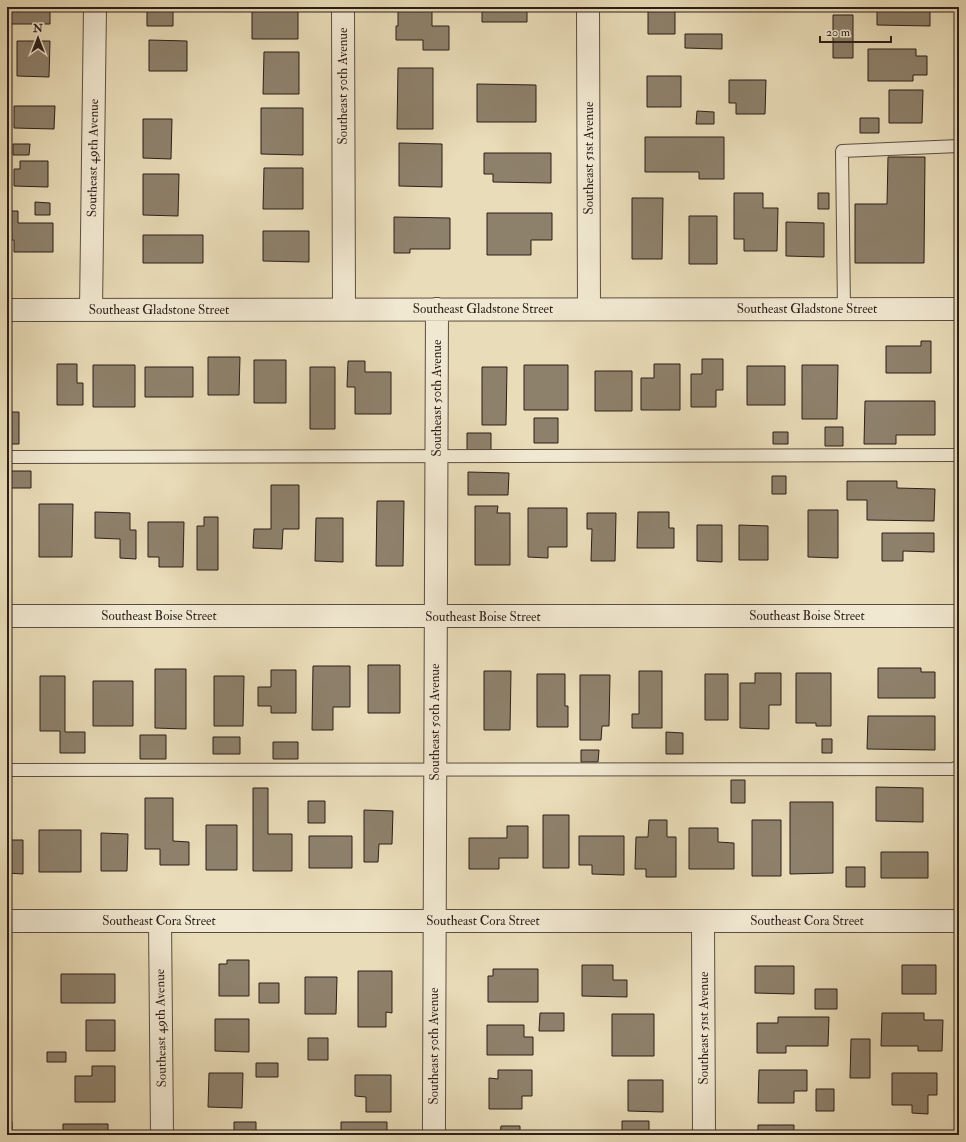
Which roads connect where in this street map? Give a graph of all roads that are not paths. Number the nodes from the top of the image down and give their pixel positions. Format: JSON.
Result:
{"nodes":[{"id":1,"x":95,"y":7,"type":"edge"},
{"id":2,"x":342,"y":7,"type":"edge"},
{"id":3,"x":588,"y":7,"type":"edge"},
{"id":4,"x":959,"y":146,"type":"edge"},
{"id":5,"x":344,"y":309,"type":"junction"},
{"id":6,"x":437,"y":309,"type":"junction"},
{"id":7,"x":589,"y":309,"type":"junction"},
{"id":8,"x":844,"y":309,"type":"junction"},
{"id":9,"x":959,"y":309,"type":"edge"},
{"id":10,"x":7,"y":310,"type":"edge"},
{"id":11,"x":91,"y":310,"type":"junction"},
{"id":12,"x":959,"y":455,"type":"edge"},
{"id":13,"x":436,"y":456,"type":"junction"},
{"id":14,"x":7,"y":457,"type":"edge"},
{"id":15,"x":7,"y":616,"type":"edge"},
{"id":16,"x":959,"y":616,"type":"edge"},
{"id":17,"x":436,"y":617,"type":"junction"},
{"id":18,"x":959,"y":767,"type":"edge"},
{"id":19,"x":435,"y":769,"type":"junction"},
{"id":20,"x":7,"y":770,"type":"edge"},
{"id":21,"x":7,"y":921,"type":"edge"},
{"id":22,"x":160,"y":921,"type":"junction"},
{"id":23,"x":433,"y":921,"type":"junction"},
{"id":24,"x":703,"y":921,"type":"junction"},
{"id":25,"x":959,"y":921,"type":"edge"},
{"id":26,"x":162,"y":1135,"type":"edge"},
{"id":27,"x":434,"y":1135,"type":"edge"},
{"id":28,"x":704,"y":1135,"type":"edge"}],
"edges":[{"from":1,"to":11,"type":"street","name":"Southeast 49th Avenue"},
{"from":2,"to":5,"type":"street","name":"Southeast 50th Avenue"},
{"from":3,"to":7,"type":"street","name":"Southeast 51st Avenue"},
{"from":4,"to":8,"type":"lane"},
{"from":5,"to":6,"type":"street","name":"Southeast Gladstone Street"},
{"from":5,"to":11,"type":"street","name":"Southeast Gladstone Street"},
{"from":6,"to":7,"type":"street","name":"Southeast Gladstone Street"},
{"from":6,"to":13,"type":"street","name":"Southeast 50th Avenue"},
{"from":7,"to":8,"type":"street","name":"Southeast Gladstone Street"},
{"from":8,"to":9,"type":"street","name":"Southeast Gladstone Street"},
{"from":10,"to":11,"type":"street","name":"Southeast Gladstone Street"},
{"from":12,"to":13,"type":"lane"},
{"from":13,"to":14,"type":"lane"},
{"from":13,"to":17,"type":"street","name":"Southeast 50th Avenue"},
{"from":15,"to":17,"type":"street","name":"Southeast Boise Street"},
{"from":16,"to":17,"type":"street","name":"Southeast Boise Street"},
{"from":17,"to":19,"type":"street","name":"Southeast 50th Avenue"},
{"from":18,"to":19,"type":"lane"},
{"from":19,"to":20,"type":"lane"},
{"from":19,"to":23,"type":"street","name":"Southeast 50th Avenue"},
{"from":21,"to":22,"type":"street","name":"Southeast Cora Street"},
{"from":22,"to":23,"type":"street","name":"Southeast Cora Street"},
{"from":22,"to":26,"type":"street","name":"Southeast 49th Avenue"},
{"from":23,"to":24,"type":"street","name":"Southeast Cora Street"},
{"from":23,"to":27,"type":"street","name":"Southeast 50th Avenue"},
{"from":24,"to":25,"type":"street","name":"Southeast Cora Street"},
{"from":24,"to":28,"type":"street","name":"Southeast 51st Avenue"}]}
